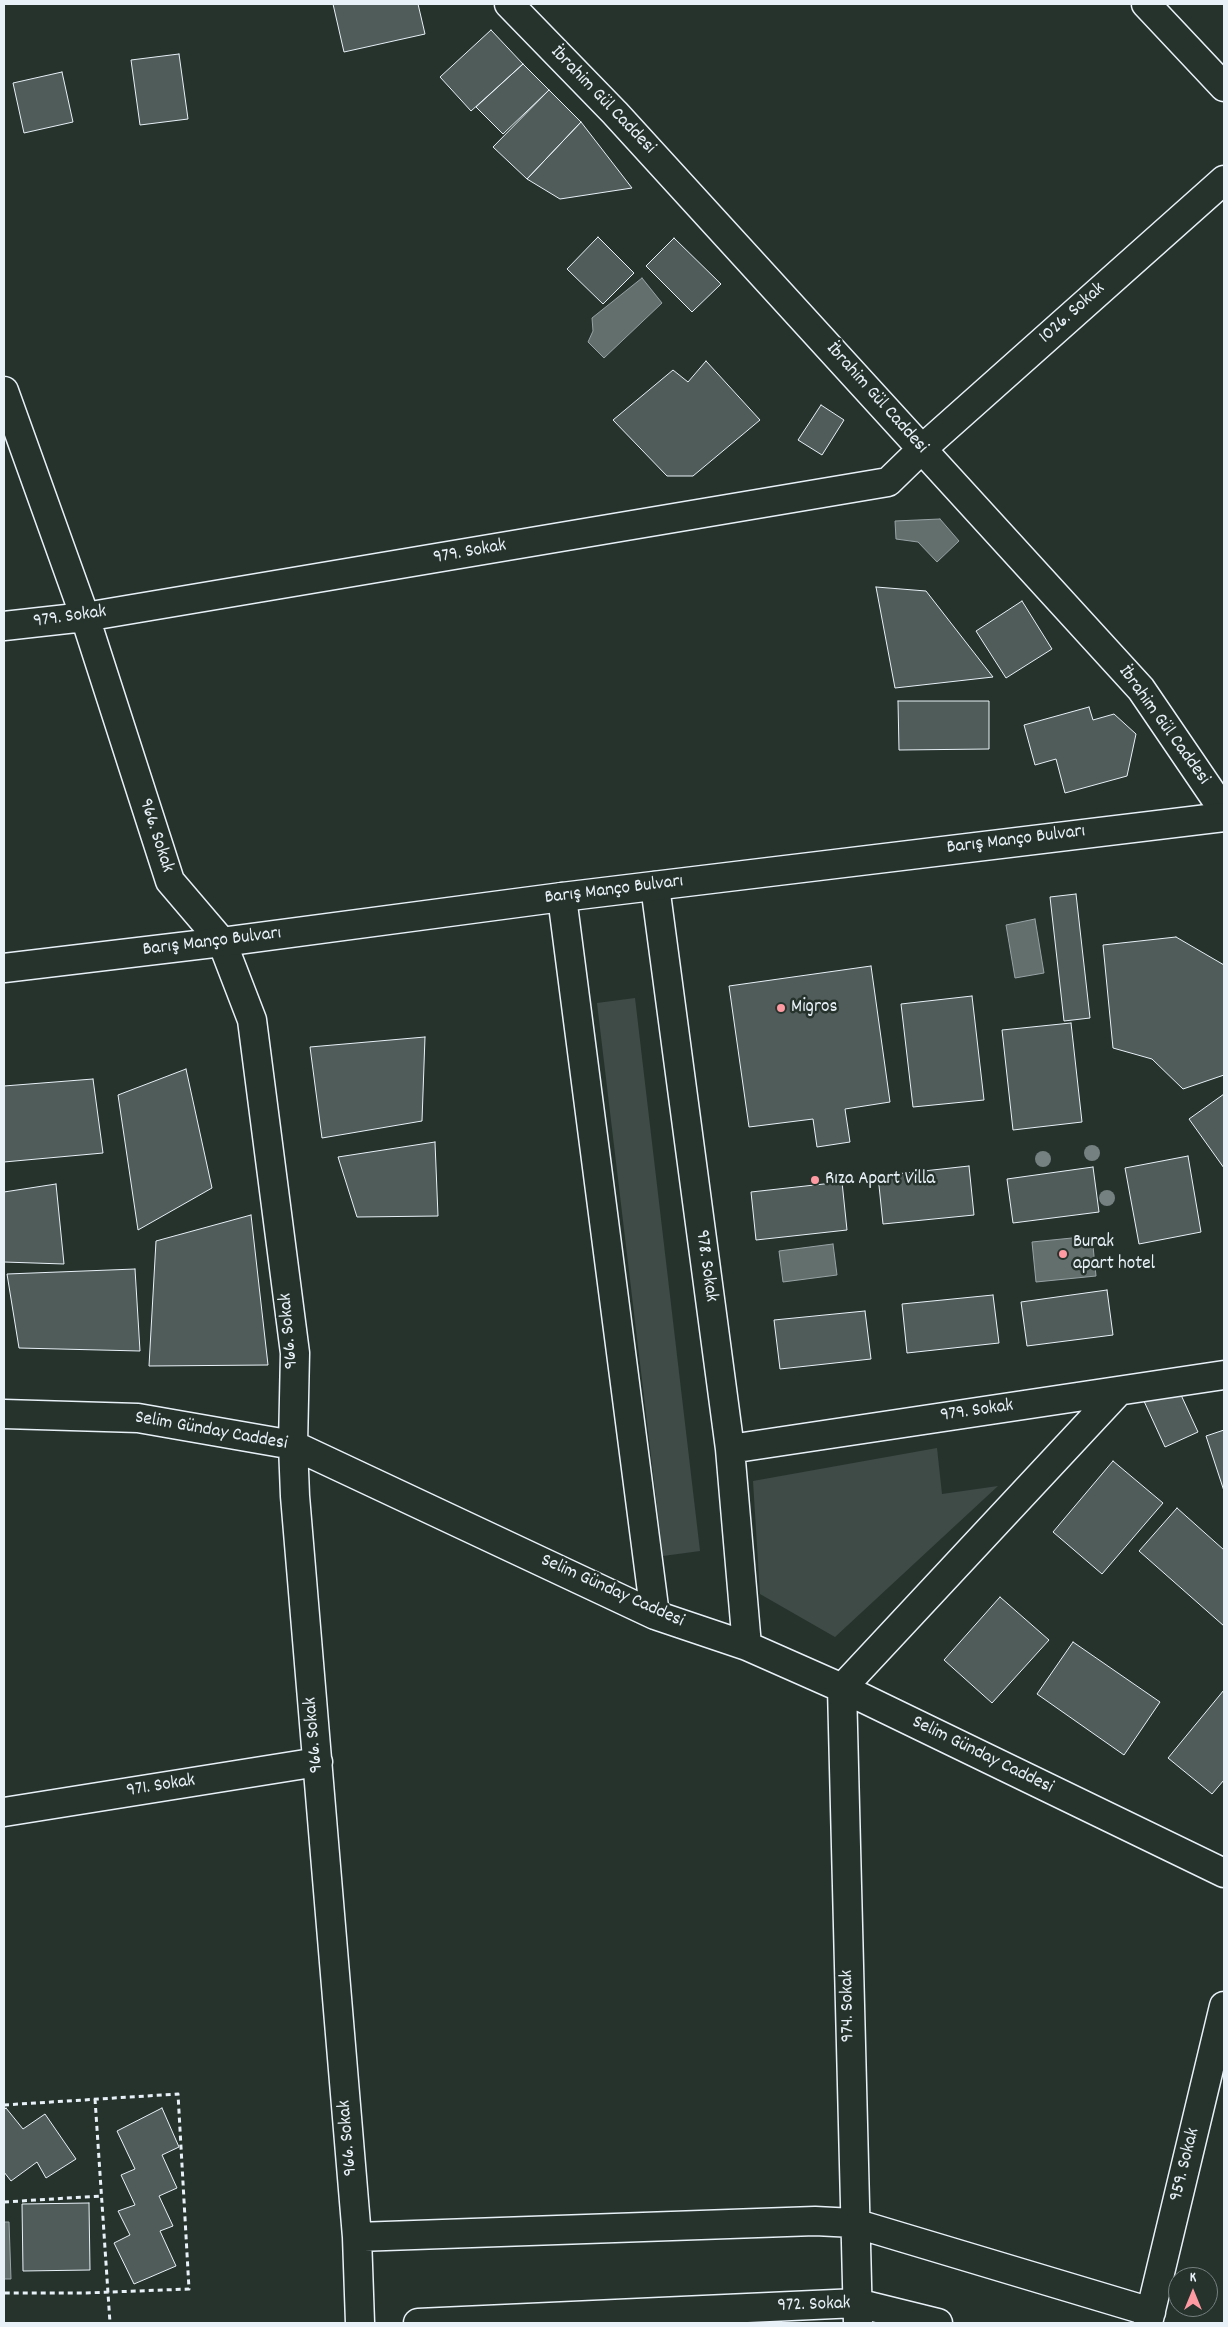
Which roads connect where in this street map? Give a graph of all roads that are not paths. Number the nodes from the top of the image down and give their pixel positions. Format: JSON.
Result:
{"nodes":[{"id":1,"x":509,"y":4,"type":"edge"},
{"id":2,"x":1146,"y":4,"type":"edge"},
{"id":3,"x":1224,"y":87,"type":"edge"},
{"id":4,"x":1224,"y":180,"type":"edge"},
{"id":5,"x":4,"y":390,"type":"edge"},
{"id":6,"x":922,"y":449,"type":"junction"},
{"id":7,"x":84,"y":617,"type":"junction"},
{"id":8,"x":4,"y":626,"type":"edge"},
{"id":9,"x":1224,"y":811,"type":"edge"},
{"id":10,"x":1224,"y":817,"type":"edge"},
{"id":11,"x":655,"y":886,"type":"junction"},
{"id":12,"x":562,"y":897,"type":"junction"},
{"id":13,"x":222,"y":942,"type":"junction"},
{"id":14,"x":4,"y":968,"type":"edge"},
{"id":15,"x":1224,"y":1375,"type":"edge"},
{"id":16,"x":1119,"y":1391,"type":"junction"},
{"id":17,"x":4,"y":1414,"type":"edge"},
{"id":18,"x":293,"y":1445,"type":"junction"},
{"id":19,"x":730,"y":1449,"type":"junction"},
{"id":20,"x":655,"y":1615,"type":"junction"},
{"id":21,"x":747,"y":1646,"type":"junction"},
{"id":22,"x":842,"y":1688,"type":"junction"},
{"id":23,"x":318,"y":1762,"type":"junction"},
{"id":24,"x":4,"y":1812,"type":"edge"},
{"id":25,"x":1224,"y":1873,"type":"edge"},
{"id":26,"x":1224,"y":2006,"type":"edge"},
{"id":27,"x":854,"y":2224,"type":"junction"},
{"id":28,"x":357,"y":2237,"type":"junction"},
{"id":29,"x":858,"y":2313,"type":"edge"},
{"id":30,"x":1149,"y":2318,"type":"edge"},
{"id":31,"x":360,"y":2323,"type":"edge"},
{"id":32,"x":418,"y":2323,"type":"edge"},
{"id":33,"x":938,"y":2323,"type":"edge"}],
"edges":[{"from":1,"to":6,"type":"street","name":"İbrahim Gül Caddesi"},
{"from":2,"to":3,"type":"street"},
{"from":4,"to":6,"type":"street","name":"1026. Sokak"},
{"from":5,"to":7,"type":"street","name":"966. Sokak"},
{"from":6,"to":7,"type":"street","name":"979. Sokak"},
{"from":6,"to":9,"type":"street","name":"İbrahim Gül Caddesi"},
{"from":7,"to":8,"type":"street","name":"979. Sokak"},
{"from":7,"to":13,"type":"street","name":"966. Sokak"},
{"from":10,"to":11,"type":"street","name":"Barış Manço Bulvarı"},
{"from":11,"to":12,"type":"street","name":"Barış Manço Bulvarı"},
{"from":11,"to":19,"type":"street","name":"978. Sokak"},
{"from":12,"to":13,"type":"street","name":"Barış Manço Bulvarı"},
{"from":12,"to":20,"type":"street"},
{"from":13,"to":14,"type":"street","name":"Barış Manço Bulvarı"},
{"from":13,"to":18,"type":"street","name":"966. Sokak"},
{"from":15,"to":16,"type":"street","name":"979. Sokak"},
{"from":16,"to":19,"type":"street","name":"979. Sokak"},
{"from":16,"to":22,"type":"street"},
{"from":17,"to":18,"type":"street","name":"Selim Günday Caddesi"},
{"from":18,"to":20,"type":"street","name":"Selim Günday Caddesi"},
{"from":18,"to":23,"type":"street","name":"966. Sokak"},
{"from":19,"to":21,"type":"street","name":"978. Sokak"},
{"from":20,"to":21,"type":"street","name":"Selim Günday Caddesi"},
{"from":21,"to":22,"type":"street","name":"Selim Günday Caddesi"},
{"from":22,"to":25,"type":"street","name":"Selim Günday Caddesi"},
{"from":22,"to":27,"type":"street","name":"974. Sokak"},
{"from":23,"to":24,"type":"street","name":"971. Sokak"},
{"from":23,"to":28,"type":"street","name":"966. Sokak"},
{"from":26,"to":30,"type":"street","name":"959. Sokak"},
{"from":27,"to":28,"type":"street"},
{"from":27,"to":29,"type":"street","name":"974. Sokak"},
{"from":27,"to":30,"type":"street"},
{"from":28,"to":31,"type":"street","name":"966. Sokak"},
{"from":29,"to":32,"type":"street","name":"972. Sokak"},
{"from":29,"to":33,"type":"street","name":"972. Sokak"}]}
